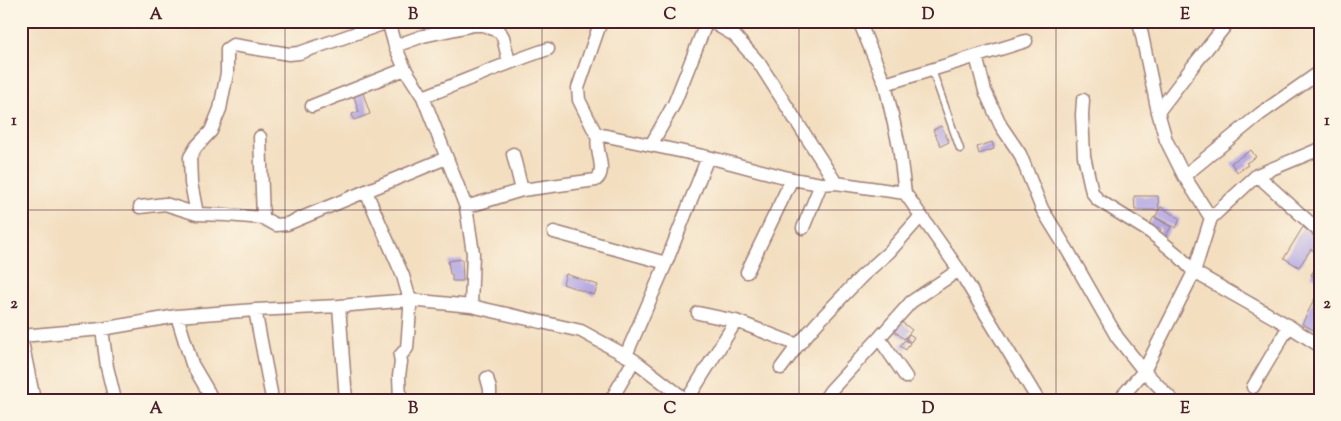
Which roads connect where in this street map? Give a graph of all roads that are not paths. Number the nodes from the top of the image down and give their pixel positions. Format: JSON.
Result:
{"nodes":[{"id":1,"x":388,"y":21,"type":"edge"},
{"id":2,"x":601,"y":21,"type":"edge"},
{"id":3,"x":708,"y":21,"type":"edge"},
{"id":4,"x":859,"y":21,"type":"edge"},
{"id":5,"x":1139,"y":21,"type":"edge"},
{"id":6,"x":1229,"y":21,"type":"edge"},
{"id":7,"x":491,"y":25,"type":"edge"},
{"id":8,"x":1026,"y":41,"type":"dead end"},
{"id":9,"x":395,"y":46,"type":"junction"},
{"id":10,"x":548,"y":49,"type":"dead end"},
{"id":11,"x":976,"y":56,"type":"junction"},
{"id":12,"x":509,"y":62,"type":"junction"},
{"id":13,"x":405,"y":69,"type":"junction"},
{"id":14,"x":932,"y":70,"type":"junction"},
{"id":15,"x":1320,"y":72,"type":"edge"},
{"id":16,"x":885,"y":84,"type":"junction"},
{"id":17,"x":423,"y":97,"type":"junction"},
{"id":18,"x":1083,"y":100,"type":"dead end"},
{"id":19,"x":312,"y":106,"type":"dead end"},
{"id":20,"x":1158,"y":112,"type":"junction"},
{"id":21,"x":260,"y":137,"type":"dead end"},
{"id":22,"x":598,"y":138,"type":"junction"},
{"id":23,"x":651,"y":145,"type":"junction"},
{"id":24,"x":960,"y":149,"type":"dead end"},
{"id":25,"x":1320,"y":149,"type":"edge"},
{"id":26,"x":513,"y":154,"type":"dead end"},
{"id":27,"x":708,"y":156,"type":"junction"},
{"id":28,"x":446,"y":158,"type":"junction"},
{"id":29,"x":1257,"y":175,"type":"junction"},
{"id":30,"x":1184,"y":176,"type":"junction"},
{"id":31,"x":792,"y":179,"type":"junction"},
{"id":32,"x":836,"y":183,"type":"junction"},
{"id":33,"x":821,"y":184,"type":"junction"},
{"id":34,"x":522,"y":190,"type":"junction"},
{"id":35,"x":366,"y":192,"type":"junction"},
{"id":36,"x":905,"y":194,"type":"junction"},
{"id":37,"x":140,"y":207,"type":"dead end"},
{"id":38,"x":466,"y":207,"type":"junction"},
{"id":39,"x":198,"y":214,"type":"junction"},
{"id":40,"x":921,"y":216,"type":"junction"},
{"id":41,"x":263,"y":218,"type":"junction"},
{"id":42,"x":1211,"y":218,"type":"junction"},
{"id":43,"x":802,"y":228,"type":"dead end"},
{"id":44,"x":554,"y":232,"type":"dead end"},
{"id":45,"x":1320,"y":232,"type":"edge"},
{"id":46,"x":666,"y":263,"type":"junction"},
{"id":47,"x":959,"y":270,"type":"junction"},
{"id":48,"x":747,"y":272,"type":"dead end"},
{"id":49,"x":1194,"y":272,"type":"junction"},
{"id":50,"x":410,"y":300,"type":"junction"},
{"id":51,"x":339,"y":306,"type":"junction"},
{"id":52,"x":471,"y":306,"type":"junction"},
{"id":53,"x":255,"y":310,"type":"junction"},
{"id":54,"x":698,"y":313,"type":"dead end"},
{"id":55,"x":177,"y":316,"type":"junction"},
{"id":56,"x":736,"y":321,"type":"junction"},
{"id":57,"x":1289,"y":326,"type":"junction"},
{"id":58,"x":102,"y":329,"type":"junction"},
{"id":59,"x":21,"y":337,"type":"edge"},
{"id":60,"x":879,"y":338,"type":"junction"},
{"id":61,"x":798,"y":345,"type":"junction"},
{"id":62,"x":1320,"y":346,"type":"edge"},
{"id":63,"x":630,"y":358,"type":"junction"},
{"id":64,"x":781,"y":368,"type":"dead end"},
{"id":65,"x":1144,"y":371,"type":"junction"},
{"id":66,"x":906,"y":377,"type":"dead end"},
{"id":67,"x":487,"y":378,"type":"dead end"},
{"id":68,"x":1253,"y":386,"type":"dead end"},
{"id":69,"x":271,"y":392,"type":"dead end"},
{"id":70,"x":34,"y":400,"type":"edge"},
{"id":71,"x":115,"y":400,"type":"edge"},
{"id":72,"x":211,"y":400,"type":"edge"},
{"id":73,"x":346,"y":400,"type":"edge"},
{"id":74,"x":400,"y":400,"type":"edge"},
{"id":75,"x":490,"y":400,"type":"edge"},
{"id":76,"x":611,"y":400,"type":"edge"},
{"id":77,"x":686,"y":400,"type":"edge"},
{"id":78,"x":824,"y":400,"type":"edge"},
{"id":79,"x":1038,"y":400,"type":"edge"},
{"id":80,"x":1119,"y":400,"type":"edge"},
{"id":81,"x":1172,"y":400,"type":"edge"}],
"edges":[{"from":1,"to":9,"type":"street"},
{"from":1,"to":39,"type":"street"},
{"from":2,"to":22,"type":"street"},
{"from":3,"to":23,"type":"street"},
{"from":3,"to":32,"type":"street"},
{"from":4,"to":16,"type":"street"},
{"from":5,"to":20,"type":"street"},
{"from":6,"to":20,"type":"street"},
{"from":7,"to":9,"type":"street"},
{"from":7,"to":12,"type":"street"},
{"from":8,"to":11,"type":"street"},
{"from":9,"to":13,"type":"street"},
{"from":10,"to":12,"type":"street"},
{"from":11,"to":14,"type":"street"},
{"from":11,"to":65,"type":"street"},
{"from":12,"to":17,"type":"street"},
{"from":13,"to":17,"type":"street"},
{"from":13,"to":19,"type":"street"},
{"from":14,"to":16,"type":"street"},
{"from":14,"to":24,"type":"lane"},
{"from":15,"to":30,"type":"street"},
{"from":16,"to":36,"type":"street"},
{"from":17,"to":28,"type":"street"},
{"from":18,"to":49,"type":"street"},
{"from":20,"to":30,"type":"street"},
{"from":21,"to":41,"type":"street"},
{"from":22,"to":23,"type":"street"},
{"from":22,"to":34,"type":"street"},
{"from":23,"to":27,"type":"street"},
{"from":25,"to":29,"type":"street"},
{"from":26,"to":34,"type":"street"},
{"from":27,"to":31,"type":"street"},
{"from":27,"to":46,"type":"street"},
{"from":28,"to":35,"type":"street"},
{"from":28,"to":38,"type":"street"},
{"from":29,"to":42,"type":"street"},
{"from":29,"to":45,"type":"street"},
{"from":30,"to":42,"type":"street"},
{"from":31,"to":33,"type":"street"},
{"from":31,"to":48,"type":"street"},
{"from":32,"to":33,"type":"street"},
{"from":32,"to":36,"type":"street"},
{"from":33,"to":43,"type":"street"},
{"from":34,"to":38,"type":"street"},
{"from":35,"to":41,"type":"street"},
{"from":35,"to":50,"type":"street"},
{"from":36,"to":40,"type":"street"},
{"from":37,"to":39,"type":"street"},
{"from":38,"to":52,"type":"street"},
{"from":39,"to":41,"type":"street"},
{"from":40,"to":47,"type":"street"},
{"from":40,"to":61,"type":"street"},
{"from":42,"to":49,"type":"street"},
{"from":44,"to":46,"type":"street"},
{"from":46,"to":63,"type":"street"},
{"from":47,"to":60,"type":"street"},
{"from":47,"to":79,"type":"street"},
{"from":49,"to":57,"type":"street"},
{"from":49,"to":65,"type":"street"},
{"from":50,"to":51,"type":"street"},
{"from":50,"to":52,"type":"street"},
{"from":50,"to":74,"type":"street"},
{"from":51,"to":53,"type":"street"},
{"from":51,"to":73,"type":"street"},
{"from":52,"to":63,"type":"street"},
{"from":53,"to":55,"type":"street"},
{"from":53,"to":69,"type":"street"},
{"from":54,"to":56,"type":"street"},
{"from":55,"to":58,"type":"street"},
{"from":55,"to":72,"type":"street"},
{"from":56,"to":61,"type":"street"},
{"from":56,"to":77,"type":"street"},
{"from":57,"to":62,"type":"street"},
{"from":57,"to":68,"type":"street"},
{"from":58,"to":59,"type":"street"},
{"from":58,"to":71,"type":"street"},
{"from":59,"to":70,"type":"street"},
{"from":60,"to":66,"type":"street"},
{"from":60,"to":78,"type":"street"},
{"from":61,"to":64,"type":"street"},
{"from":63,"to":76,"type":"street"},
{"from":63,"to":77,"type":"street"},
{"from":65,"to":80,"type":"street"},
{"from":65,"to":81,"type":"street"},
{"from":67,"to":75,"type":"street"}]}
